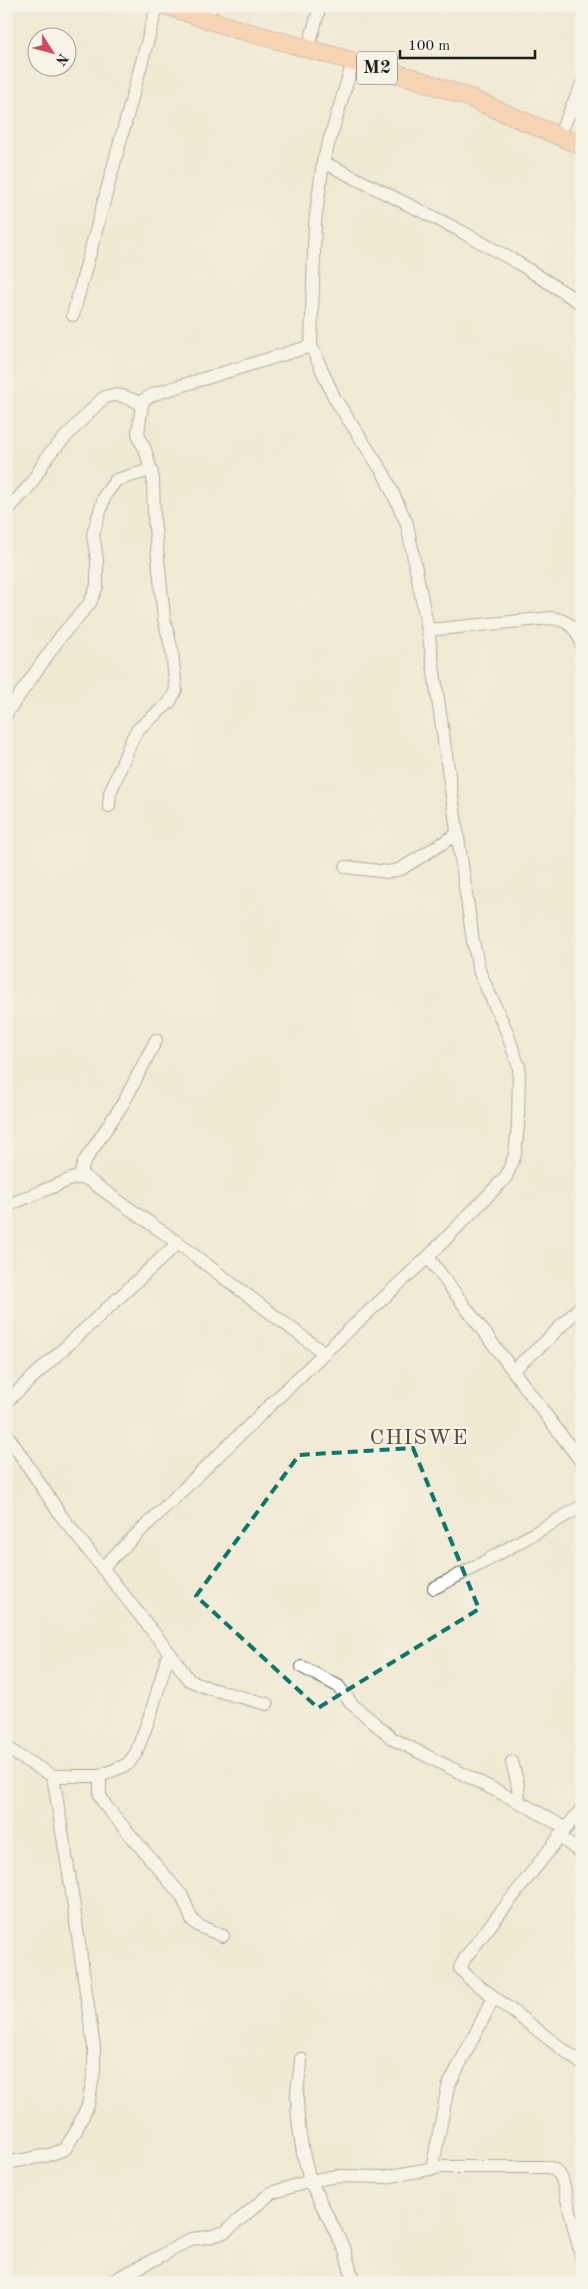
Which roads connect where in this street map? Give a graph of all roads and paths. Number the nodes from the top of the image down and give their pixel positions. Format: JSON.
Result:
{"nodes":[{"id":1,"x":157,"y":6,"type":"edge"},
{"id":2,"x":167,"y":6,"type":"edge"},
{"id":3,"x":320,"y":6,"type":"edge"},
{"id":4,"x":210,"y":13,"type":"edge"},
{"id":5,"x":308,"y":49,"type":"junction"},
{"id":6,"x":353,"y":62,"type":"junction"},
{"id":7,"x":582,"y":84,"type":"edge"},
{"id":8,"x":559,"y":136,"type":"junction"},
{"id":9,"x":582,"y":146,"type":"edge"},
{"id":10,"x":322,"y":162,"type":"junction"},
{"id":11,"x":582,"y":304,"type":"edge"},
{"id":12,"x":73,"y":315,"type":"dead end"},
{"id":13,"x":311,"y":346,"type":"junction"},
{"id":14,"x":142,"y":404,"type":"junction"},
{"id":15,"x":151,"y":470,"type":"junction"},
{"id":16,"x":6,"y":512,"type":"edge"},
{"id":17,"x":428,"y":630,"type":"junction"},
{"id":18,"x":582,"y":646,"type":"edge"},
{"id":19,"x":6,"y":714,"type":"edge"},
{"id":20,"x":110,"y":806,"type":"dead end"},
{"id":21,"x":457,"y":834,"type":"junction"},
{"id":22,"x":346,"y":867,"type":"dead end"},
{"id":23,"x":156,"y":1040,"type":"dead end"},
{"id":24,"x":80,"y":1176,"type":"junction"},
{"id":25,"x":6,"y":1206,"type":"edge"},
{"id":26,"x":178,"y":1243,"type":"junction"},
{"id":27,"x":428,"y":1257,"type":"junction"},
{"id":28,"x":582,"y":1305,"type":"edge"},
{"id":29,"x":324,"y":1353,"type":"junction"},
{"id":30,"x":513,"y":1370,"type":"junction"},
{"id":31,"x":6,"y":1402,"type":"edge"},
{"id":32,"x":6,"y":1433,"type":"edge"},
{"id":33,"x":582,"y":1463,"type":"edge"},
{"id":34,"x":582,"y":1506,"type":"edge"},
{"id":35,"x":102,"y":1568,"type":"junction"},
{"id":36,"x":434,"y":1588,"type":"dead end"},
{"id":37,"x":169,"y":1652,"type":"junction"},
{"id":38,"x":302,"y":1667,"type":"dead end"},
{"id":39,"x":267,"y":1704,"type":"dead end"},
{"id":40,"x":6,"y":1746,"type":"edge"},
{"id":41,"x":512,"y":1762,"type":"dead end"},
{"id":42,"x":53,"y":1776,"type":"junction"},
{"id":43,"x":100,"y":1776,"type":"junction"},
{"id":44,"x":519,"y":1802,"type":"junction"},
{"id":45,"x":582,"y":1808,"type":"edge"},
{"id":46,"x":562,"y":1832,"type":"junction"},
{"id":47,"x":582,"y":1854,"type":"edge"},
{"id":48,"x":223,"y":1936,"type":"dead end"},
{"id":49,"x":494,"y":1998,"type":"junction"},
{"id":50,"x":302,"y":2059,"type":"dead end"},
{"id":51,"x":582,"y":2064,"type":"edge"},
{"id":52,"x":6,"y":2163,"type":"edge"},
{"id":53,"x":432,"y":2169,"type":"junction"},
{"id":54,"x":310,"y":2181,"type":"junction"},
{"id":55,"x":582,"y":2260,"type":"edge"},
{"id":56,"x":108,"y":2283,"type":"edge"},
{"id":57,"x":354,"y":2283,"type":"edge"}],
"edges":[{"from":1,"to":12,"type":"street"},
{"from":2,"to":4,"type":"highway","number":"M2"},
{"from":3,"to":5,"type":"street"},
{"from":4,"to":5,"type":"highway","number":"M2"},
{"from":5,"to":6,"type":"highway","number":"M2"},
{"from":6,"to":8,"type":"highway","number":"M2"},
{"from":6,"to":10,"type":"street"},
{"from":7,"to":8,"type":"street"},
{"from":8,"to":9,"type":"highway","number":"M2"},
{"from":10,"to":11,"type":"street"},
{"from":10,"to":13,"type":"street"},
{"from":13,"to":14,"type":"street"},
{"from":13,"to":17,"type":"street"},
{"from":14,"to":15,"type":"street"},
{"from":14,"to":16,"type":"street"},
{"from":15,"to":19,"type":"street"},
{"from":15,"to":20,"type":"street"},
{"from":17,"to":18,"type":"street"},
{"from":17,"to":21,"type":"street"},
{"from":21,"to":22,"type":"street"},
{"from":21,"to":27,"type":"street"},
{"from":23,"to":24,"type":"street"},
{"from":24,"to":25,"type":"street"},
{"from":24,"to":26,"type":"street"},
{"from":26,"to":29,"type":"street"},
{"from":26,"to":31,"type":"street"},
{"from":27,"to":29,"type":"street"},
{"from":27,"to":30,"type":"street"},
{"from":28,"to":30,"type":"street"},
{"from":29,"to":35,"type":"street"},
{"from":30,"to":33,"type":"street"},
{"from":32,"to":35,"type":"street"},
{"from":34,"to":36,"type":"street"},
{"from":35,"to":37,"type":"street"},
{"from":37,"to":39,"type":"street"},
{"from":37,"to":43,"type":"street"},
{"from":38,"to":44,"type":"street"},
{"from":40,"to":42,"type":"street"},
{"from":41,"to":44,"type":"street"},
{"from":42,"to":43,"type":"street"},
{"from":42,"to":52,"type":"street"},
{"from":43,"to":48,"type":"street"},
{"from":44,"to":46,"type":"street"},
{"from":45,"to":46,"type":"street"},
{"from":46,"to":47,"type":"street"},
{"from":46,"to":49,"type":"street"},
{"from":49,"to":51,"type":"street"},
{"from":49,"to":53,"type":"street"},
{"from":50,"to":54,"type":"street"},
{"from":53,"to":54,"type":"street"},
{"from":53,"to":55,"type":"street"},
{"from":54,"to":56,"type":"street"},
{"from":54,"to":57,"type":"street"}]}
